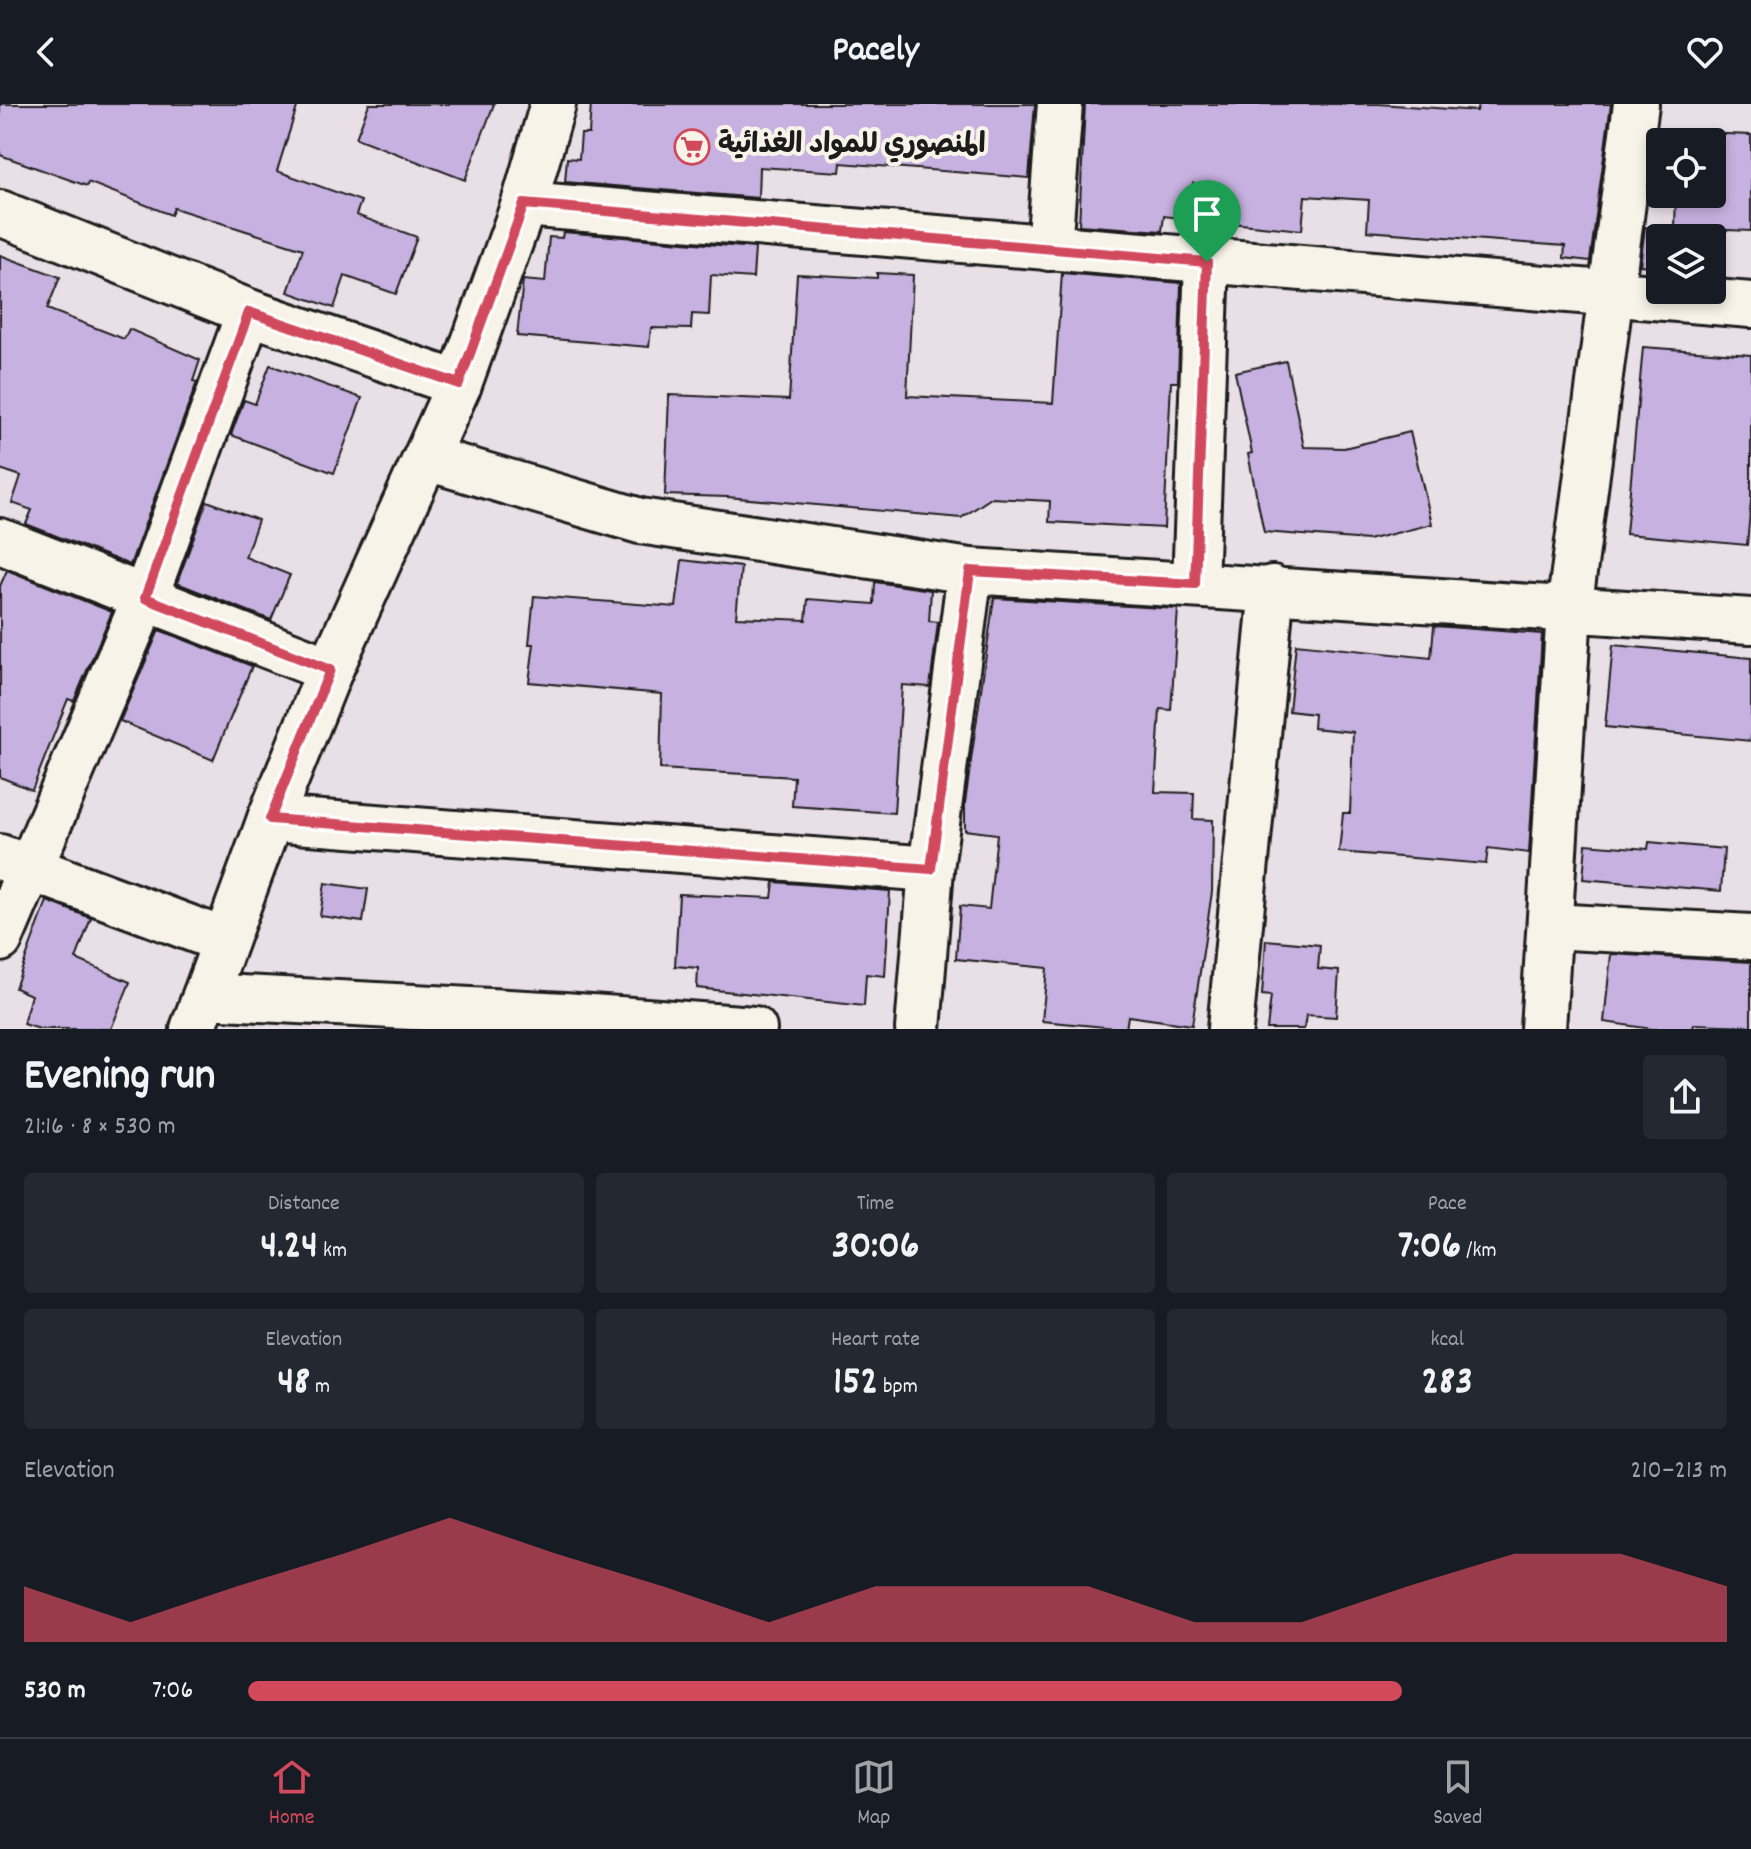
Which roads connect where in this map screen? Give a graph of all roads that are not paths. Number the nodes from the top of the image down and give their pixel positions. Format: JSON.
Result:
{"nodes":[{"id":1,"x":553,"y":104,"type":"edge"},
{"id":2,"x":1060,"y":104,"type":"edge"},
{"id":3,"x":1636,"y":104,"type":"edge"},
{"id":4,"x":524,"y":204,"type":"junction"},
{"id":5,"x":0,"y":213,"type":"edge"},
{"id":6,"x":1049,"y":248,"type":"junction"},
{"id":7,"x":1207,"y":262,"type":"junction"},
{"id":8,"x":1610,"y":295,"type":"junction"},
{"id":9,"x":1751,"y":305,"type":"edge"},
{"id":10,"x":249,"y":312,"type":"junction"},
{"id":11,"x":459,"y":384,"type":"junction"},
{"id":12,"x":427,"y":458,"type":"junction"},
{"id":13,"x":0,"y":541,"type":"edge"},
{"id":14,"x":970,"y":571,"type":"junction"},
{"id":15,"x":1195,"y":584,"type":"junction"},
{"id":16,"x":1272,"y":588,"type":"junction"},
{"id":17,"x":145,"y":598,"type":"junction"},
{"id":18,"x":1569,"y":610,"type":"junction"},
{"id":19,"x":1751,"y":621,"type":"edge"},
{"id":20,"x":330,"y":670,"type":"junction"},
{"id":21,"x":270,"y":819,"type":"junction"},
{"id":22,"x":14,"y":863,"type":"edge"},
{"id":23,"x":931,"y":869,"type":"junction"},
{"id":24,"x":1550,"y":926,"type":"junction"},
{"id":25,"x":1751,"y":937,"type":"edge"},
{"id":26,"x":0,"y":939,"type":"edge"},
{"id":27,"x":225,"y":941,"type":"junction"},
{"id":28,"x":199,"y":1012,"type":"edge"},
{"id":29,"x":564,"y":1022,"type":"edge"},
{"id":30,"x":754,"y":1029,"type":"edge"},
{"id":31,"x":918,"y":1029,"type":"edge"},
{"id":32,"x":1230,"y":1029,"type":"edge"},
{"id":33,"x":1543,"y":1029,"type":"edge"}],
"edges":[{"from":1,"to":4,"type":"street"},
{"from":2,"to":6,"type":"street"},
{"from":3,"to":8,"type":"street"},
{"from":4,"to":6,"type":"street"},
{"from":4,"to":11,"type":"street"},
{"from":5,"to":10,"type":"street"},
{"from":6,"to":7,"type":"street"},
{"from":7,"to":8,"type":"street"},
{"from":7,"to":15,"type":"street"},
{"from":8,"to":9,"type":"street"},
{"from":8,"to":18,"type":"street"},
{"from":10,"to":11,"type":"street"},
{"from":10,"to":17,"type":"street"},
{"from":11,"to":12,"type":"street"},
{"from":12,"to":14,"type":"street"},
{"from":12,"to":20,"type":"street"},
{"from":13,"to":17,"type":"street"},
{"from":14,"to":15,"type":"street"},
{"from":14,"to":23,"type":"street"},
{"from":15,"to":16,"type":"street"},
{"from":16,"to":18,"type":"street"},
{"from":16,"to":32,"type":"street"},
{"from":17,"to":20,"type":"street"},
{"from":17,"to":22,"type":"street"},
{"from":18,"to":19,"type":"street"},
{"from":18,"to":24,"type":"street"},
{"from":20,"to":21,"type":"street"},
{"from":21,"to":23,"type":"street"},
{"from":21,"to":27,"type":"street"},
{"from":22,"to":26,"type":"street"},
{"from":22,"to":27,"type":"street"},
{"from":23,"to":31,"type":"street"},
{"from":24,"to":25,"type":"street"},
{"from":24,"to":33,"type":"street"},
{"from":27,"to":28,"type":"street"},
{"from":28,"to":29,"type":"street"},
{"from":29,"to":30,"type":"street"}]}
